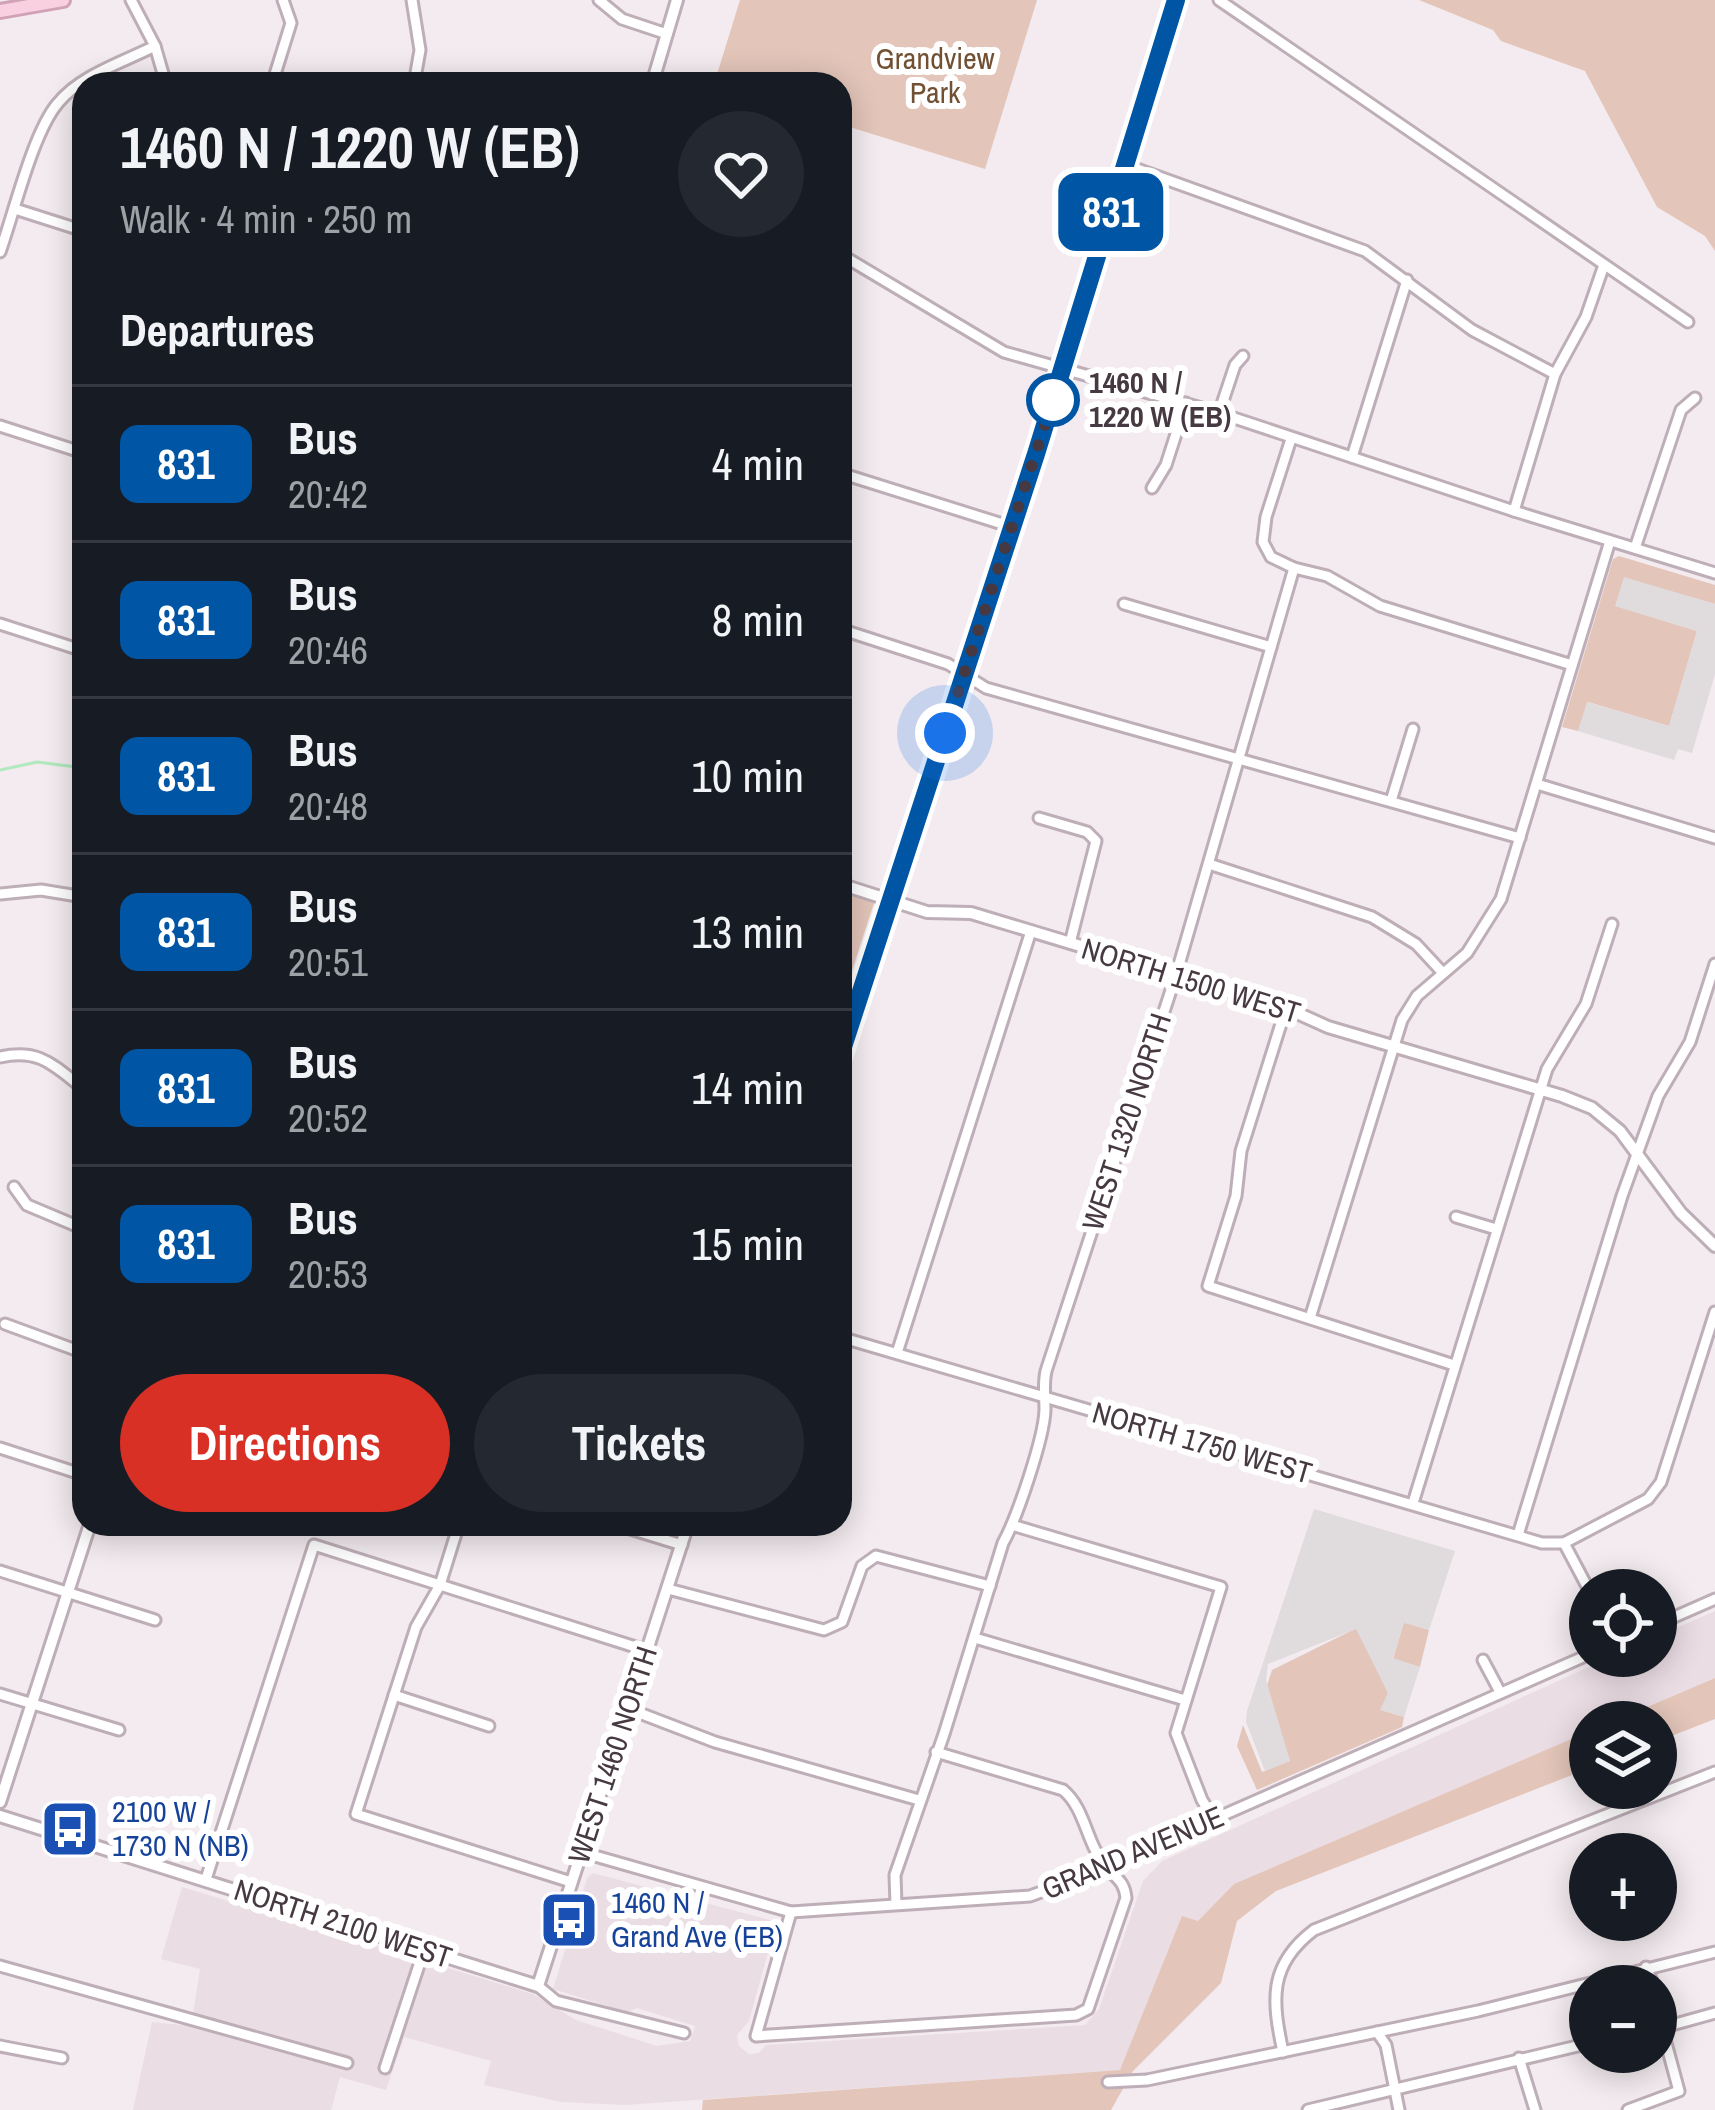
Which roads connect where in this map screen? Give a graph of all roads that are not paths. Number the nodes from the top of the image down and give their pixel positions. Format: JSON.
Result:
{"nodes":[{"id":1,"x":63,"y":0,"type":"edge"},
{"id":2,"x":131,"y":0,"type":"edge"},
{"id":3,"x":283,"y":0,"type":"edge"},
{"id":4,"x":412,"y":0,"type":"edge"},
{"id":5,"x":599,"y":0,"type":"edge"},
{"id":6,"x":677,"y":0,"type":"edge"},
{"id":7,"x":1176,"y":0,"type":"edge"},
{"id":8,"x":1219,"y":0,"type":"edge"},
{"id":9,"x":0,"y":11,"type":"edge"},
{"id":10,"x":667,"y":34,"type":"junction"},
{"id":11,"x":155,"y":46,"type":"junction"},
{"id":12,"x":102,"y":72,"type":"edge"},
{"id":13,"x":163,"y":72,"type":"edge"},
{"id":14,"x":276,"y":72,"type":"edge"},
{"id":15,"x":416,"y":72,"type":"edge"},
{"id":16,"x":656,"y":72,"type":"edge"},
{"id":17,"x":72,"y":91,"type":"edge"},
{"id":18,"x":1126,"y":165,"type":"junction"},
{"id":19,"x":15,"y":208,"type":"junction"},
{"id":20,"x":72,"y":227,"type":"edge"},
{"id":21,"x":0,"y":252,"type":"edge"},
{"id":22,"x":852,"y":261,"type":"edge"},
{"id":23,"x":1604,"y":265,"type":"junction"},
{"id":24,"x":1407,"y":280,"type":"junction"},
{"id":25,"x":1688,"y":322,"type":"dead end"},
{"id":26,"x":1243,"y":356,"type":"dead end"},
{"id":27,"x":1062,"y":369,"type":"junction"},
{"id":28,"x":1555,"y":374,"type":"junction"},
{"id":29,"x":1695,"y":398,"type":"dead end"},
{"id":30,"x":1186,"y":403,"type":"junction"},
{"id":31,"x":1220,"y":413,"type":"junction"},
{"id":32,"x":0,"y":427,"type":"edge"},
{"id":33,"x":1291,"y":439,"type":"junction"},
{"id":34,"x":72,"y":449,"type":"edge"},
{"id":35,"x":1352,"y":458,"type":"junction"},
{"id":36,"x":852,"y":477,"type":"edge"},
{"id":37,"x":1152,"y":488,"type":"dead end"},
{"id":38,"x":1514,"y":512,"type":"junction"},
{"id":39,"x":1012,"y":527,"type":"junction"},
{"id":40,"x":1610,"y":541,"type":"junction"},
{"id":41,"x":1635,"y":548,"type":"junction"},
{"id":42,"x":1294,"y":568,"type":"junction"},
{"id":43,"x":1715,"y":573,"type":"edge"},
{"id":44,"x":1124,"y":604,"type":"dead end"},
{"id":45,"x":0,"y":625,"type":"edge"},
{"id":46,"x":852,"y":633,"type":"edge"},
{"id":47,"x":72,"y":647,"type":"edge"},
{"id":48,"x":1271,"y":647,"type":"junction"},
{"id":49,"x":1572,"y":665,"type":"junction"},
{"id":50,"x":964,"y":674,"type":"junction"},
{"id":51,"x":1413,"y":729,"type":"dead end"},
{"id":52,"x":1240,"y":760,"type":"junction"},
{"id":53,"x":1537,"y":784,"type":"junction"},
{"id":54,"x":1391,"y":802,"type":"junction"},
{"id":55,"x":1039,"y":818,"type":"dead end"},
{"id":56,"x":1520,"y":838,"type":"junction"},
{"id":57,"x":1715,"y":838,"type":"edge"},
{"id":58,"x":1209,"y":864,"type":"junction"},
{"id":59,"x":852,"y":888,"type":"edge"},
{"id":60,"x":0,"y":894,"type":"edge"},
{"id":61,"x":72,"y":895,"type":"edge"},
{"id":62,"x":891,"y":900,"type":"junction"},
{"id":63,"x":1612,"y":924,"type":"dead end"},
{"id":64,"x":1031,"y":931,"type":"junction"},
{"id":65,"x":1070,"y":943,"type":"junction"},
{"id":66,"x":1715,"y":964,"type":"edge"},
{"id":67,"x":1443,"y":973,"type":"junction"},
{"id":68,"x":1176,"y":975,"type":"junction"},
{"id":69,"x":1286,"y":1008,"type":"junction"},
{"id":70,"x":852,"y":1019,"type":"edge"},
{"id":71,"x":1395,"y":1045,"type":"junction"},
{"id":72,"x":0,"y":1057,"type":"edge"},
{"id":73,"x":72,"y":1080,"type":"edge"},
{"id":74,"x":1541,"y":1089,"type":"junction"},
{"id":75,"x":1639,"y":1154,"type":"junction"},
{"id":76,"x":14,"y":1187,"type":"dead end"},
{"id":77,"x":1456,"y":1217,"type":"dead end"},
{"id":78,"x":72,"y":1224,"type":"edge"},
{"id":79,"x":1496,"y":1229,"type":"junction"},
{"id":80,"x":1715,"y":1246,"type":"edge"},
{"id":81,"x":1715,"y":1312,"type":"edge"},
{"id":82,"x":1310,"y":1318,"type":"junction"},
{"id":83,"x":5,"y":1324,"type":"dead end"},
{"id":84,"x":852,"y":1340,"type":"edge"},
{"id":85,"x":72,"y":1349,"type":"edge"},
{"id":86,"x":897,"y":1353,"type":"junction"},
{"id":87,"x":1454,"y":1365,"type":"junction"},
{"id":88,"x":1044,"y":1398,"type":"junction"},
{"id":89,"x":0,"y":1448,"type":"edge"},
{"id":90,"x":72,"y":1470,"type":"edge"},
{"id":91,"x":1413,"y":1503,"type":"junction"},
{"id":92,"x":1012,"y":1526,"type":"junction"},
{"id":93,"x":1518,"y":1534,"type":"junction"},
{"id":94,"x":86,"y":1536,"type":"edge"},
{"id":95,"x":455,"y":1536,"type":"edge"},
{"id":96,"x":653,"y":1536,"type":"edge"},
{"id":97,"x":685,"y":1536,"type":"edge"},
{"id":98,"x":1564,"y":1543,"type":"junction"},
{"id":99,"x":682,"y":1545,"type":"junction"},
{"id":100,"x":1578,"y":1569,"type":"edge"},
{"id":101,"x":0,"y":1570,"type":"edge"},
{"id":102,"x":440,"y":1585,"type":"junction"},
{"id":103,"x":990,"y":1586,"type":"junction"},
{"id":104,"x":668,"y":1589,"type":"junction"},
{"id":105,"x":68,"y":1592,"type":"junction"},
{"id":106,"x":1715,"y":1599,"type":"edge"},
{"id":107,"x":1677,"y":1616,"type":"edge"},
{"id":108,"x":155,"y":1620,"type":"dead end"},
{"id":109,"x":975,"y":1638,"type":"junction"},
{"id":110,"x":648,"y":1652,"type":"junction"},
{"id":111,"x":1483,"y":1660,"type":"dead end"},
{"id":112,"x":1569,"y":1663,"type":"edge"},
{"id":113,"x":1500,"y":1692,"type":"junction"},
{"id":114,"x":0,"y":1694,"type":"edge"},
{"id":115,"x":394,"y":1695,"type":"junction"},
{"id":116,"x":1185,"y":1700,"type":"junction"},
{"id":117,"x":32,"y":1703,"type":"junction"},
{"id":118,"x":629,"y":1709,"type":"junction"},
{"id":119,"x":489,"y":1726,"type":"dead end"},
{"id":120,"x":119,"y":1730,"type":"dead end"},
{"id":121,"x":937,"y":1752,"type":"junction"},
{"id":122,"x":1715,"y":1772,"type":"edge"},
{"id":123,"x":919,"y":1800,"type":"junction"},
{"id":124,"x":0,"y":1802,"type":"edge"},
{"id":125,"x":0,"y":1816,"type":"edge"},
{"id":126,"x":1214,"y":1819,"type":"junction"},
{"id":127,"x":581,"y":1852,"type":"junction"},
{"id":128,"x":1105,"y":1866,"type":"junction"},
{"id":129,"x":206,"y":1880,"type":"junction"},
{"id":130,"x":571,"y":1882,"type":"junction"},
{"id":131,"x":896,"y":1904,"type":"junction"},
{"id":132,"x":791,"y":1912,"type":"junction"},
{"id":133,"x":424,"y":1950,"type":"junction"},
{"id":134,"x":1715,"y":1952,"type":"edge"},
{"id":135,"x":1655,"y":1965,"type":"edge"},
{"id":136,"x":0,"y":1966,"type":"edge"},
{"id":137,"x":538,"y":1986,"type":"junction"},
{"id":138,"x":1569,"y":1987,"type":"edge"},
{"id":139,"x":1715,"y":2013,"type":"edge"},
{"id":140,"x":1677,"y":2023,"type":"edge"},
{"id":141,"x":684,"y":2033,"type":"dead end"},
{"id":142,"x":1379,"y":2038,"type":"junction"},
{"id":143,"x":0,"y":2046,"type":"edge"},
{"id":144,"x":1569,"y":2047,"type":"edge"},
{"id":145,"x":1282,"y":2052,"type":"junction"},
{"id":146,"x":62,"y":2057,"type":"dead end"},
{"id":147,"x":1519,"y":2058,"type":"junction"},
{"id":148,"x":346,"y":2063,"type":"dead end"},
{"id":149,"x":385,"y":2068,"type":"dead end"},
{"id":150,"x":1673,"y":2073,"type":"edge"},
{"id":151,"x":1108,"y":2082,"type":"dead end"},
{"id":152,"x":1394,"y":2092,"type":"junction"},
{"id":153,"x":1308,"y":2110,"type":"edge"},
{"id":154,"x":1399,"y":2110,"type":"edge"},
{"id":155,"x":1534,"y":2110,"type":"edge"},
{"id":156,"x":1628,"y":2110,"type":"edge"}],
"edges":[{"from":1,"to":9,"type":"main road"},
{"from":2,"to":11,"type":"street"},
{"from":3,"to":14,"type":"street"},
{"from":4,"to":15,"type":"street"},
{"from":5,"to":10,"type":"street"},
{"from":6,"to":10,"type":"street"},
{"from":7,"to":18,"type":"street"},
{"from":8,"to":23,"type":"street"},
{"from":10,"to":16,"type":"street"},
{"from":11,"to":12,"type":"street"},
{"from":11,"to":13,"type":"street"},
{"from":17,"to":19,"type":"street"},
{"from":18,"to":24,"type":"street"},
{"from":18,"to":27,"type":"street"},
{"from":19,"to":20,"type":"street"},
{"from":19,"to":21,"type":"street"},
{"from":22,"to":27,"type":"street"},
{"from":23,"to":25,"type":"street"},
{"from":23,"to":28,"type":"street"},
{"from":24,"to":28,"type":"street"},
{"from":24,"to":35,"type":"street"},
{"from":26,"to":31,"type":"street"},
{"from":27,"to":30,"type":"street"},
{"from":27,"to":39,"type":"street"},
{"from":28,"to":38,"type":"street"},
{"from":29,"to":41,"type":"street"},
{"from":30,"to":31,"type":"street"},
{"from":30,"to":37,"type":"street"},
{"from":31,"to":33,"type":"street"},
{"from":32,"to":34,"type":"street"},
{"from":33,"to":35,"type":"street"},
{"from":33,"to":42,"type":"street"},
{"from":35,"to":38,"type":"street"},
{"from":36,"to":39,"type":"street"},
{"from":38,"to":40,"type":"street"},
{"from":39,"to":50,"type":"street"},
{"from":40,"to":41,"type":"street"},
{"from":40,"to":49,"type":"street"},
{"from":41,"to":43,"type":"street"},
{"from":42,"to":48,"type":"street","name":"WEST 1320 NORTH"},
{"from":42,"to":49,"type":"street"},
{"from":44,"to":48,"type":"street"},
{"from":45,"to":47,"type":"street"},
{"from":46,"to":50,"type":"street"},
{"from":48,"to":52,"type":"street","name":"WEST 1320 NORTH"},
{"from":49,"to":53,"type":"street"},
{"from":50,"to":52,"type":"street"},
{"from":50,"to":62,"type":"street"},
{"from":51,"to":54,"type":"street"},
{"from":52,"to":54,"type":"street"},
{"from":52,"to":58,"type":"street","name":"WEST 1320 NORTH"},
{"from":53,"to":56,"type":"street"},
{"from":53,"to":57,"type":"street"},
{"from":54,"to":56,"type":"street"},
{"from":55,"to":65,"type":"street"},
{"from":56,"to":67,"type":"street"},
{"from":58,"to":67,"type":"street"},
{"from":58,"to":68,"type":"street","name":"WEST 1320 NORTH"},
{"from":59,"to":62,"type":"street","name":"NORTH 1500 WEST"},
{"from":60,"to":61,"type":"street"},
{"from":62,"to":64,"type":"street","name":"NORTH 1500 WEST"},
{"from":62,"to":70,"type":"street"},
{"from":63,"to":74,"type":"street"},
{"from":64,"to":65,"type":"street","name":"NORTH 1500 WEST"},
{"from":64,"to":86,"type":"street"},
{"from":65,"to":68,"type":"street","name":"NORTH 1500 WEST"},
{"from":66,"to":75,"type":"street"},
{"from":67,"to":71,"type":"street"},
{"from":68,"to":69,"type":"street","name":"NORTH 1500 WEST"},
{"from":68,"to":88,"type":"street","name":"WEST 1320 NORTH"},
{"from":69,"to":71,"type":"street","name":"NORTH 1500 WEST"},
{"from":69,"to":82,"type":"street"},
{"from":71,"to":74,"type":"street","name":"NORTH 1500 WEST"},
{"from":71,"to":82,"type":"street"},
{"from":72,"to":73,"type":"street"},
{"from":74,"to":75,"type":"street","name":"NORTH 1500 WEST"},
{"from":74,"to":79,"type":"street"},
{"from":75,"to":80,"type":"street","name":"NORTH 1500 WEST"},
{"from":75,"to":93,"type":"street"},
{"from":76,"to":78,"type":"street"},
{"from":77,"to":79,"type":"street"},
{"from":79,"to":87,"type":"street"},
{"from":81,"to":98,"type":"street"},
{"from":82,"to":87,"type":"street"},
{"from":83,"to":85,"type":"street"},
{"from":84,"to":86,"type":"street","name":"NORTH 1750 WEST"},
{"from":86,"to":88,"type":"street","name":"NORTH 1750 WEST"},
{"from":87,"to":91,"type":"street"},
{"from":88,"to":91,"type":"street","name":"NORTH 1750 WEST"},
{"from":88,"to":92,"type":"street","name":"WEST 1320 NORTH"},
{"from":89,"to":90,"type":"street"},
{"from":91,"to":93,"type":"street","name":"NORTH 1750 WEST"},
{"from":92,"to":103,"type":"street","name":"WEST 1320 NORTH"},
{"from":92,"to":116,"type":"street"},
{"from":93,"to":98,"type":"street","name":"NORTH 1750 WEST"},
{"from":94,"to":105,"type":"street"},
{"from":95,"to":102,"type":"street"},
{"from":96,"to":99,"type":"street"},
{"from":97,"to":99,"type":"street","name":"WEST 1460 NORTH"},
{"from":98,"to":100,"type":"street"},
{"from":99,"to":104,"type":"street","name":"WEST 1460 NORTH"},
{"from":101,"to":105,"type":"street"},
{"from":102,"to":110,"type":"street"},
{"from":102,"to":115,"type":"street"},
{"from":102,"to":129,"type":"street"},
{"from":103,"to":104,"type":"street"},
{"from":103,"to":109,"type":"street","name":"WEST 1320 NORTH"},
{"from":104,"to":110,"type":"street","name":"WEST 1460 NORTH"},
{"from":105,"to":108,"type":"street"},
{"from":105,"to":117,"type":"street"},
{"from":106,"to":107,"type":"street"},
{"from":109,"to":116,"type":"street"},
{"from":109,"to":121,"type":"street","name":"WEST 1320 NORTH"},
{"from":110,"to":118,"type":"street","name":"WEST 1460 NORTH"},
{"from":111,"to":113,"type":"street"},
{"from":112,"to":113,"type":"street","name":"GRAND AVENUE"},
{"from":113,"to":126,"type":"street","name":"GRAND AVENUE"},
{"from":114,"to":117,"type":"street"},
{"from":115,"to":119,"type":"street"},
{"from":115,"to":130,"type":"street"},
{"from":116,"to":126,"type":"street"},
{"from":117,"to":120,"type":"street"},
{"from":117,"to":124,"type":"street"},
{"from":118,"to":123,"type":"street"},
{"from":118,"to":127,"type":"street","name":"WEST 1460 NORTH"},
{"from":121,"to":123,"type":"street","name":"WEST 1320 NORTH"},
{"from":121,"to":128,"type":"street"},
{"from":122,"to":145,"type":"street"},
{"from":123,"to":131,"type":"street","name":"WEST 1320 NORTH"},
{"from":125,"to":129,"type":"street","name":"NORTH 2100 WEST"},
{"from":126,"to":128,"type":"street","name":"GRAND AVENUE"},
{"from":127,"to":130,"type":"street","name":"WEST 1460 NORTH"},
{"from":127,"to":132,"type":"street","name":"GRAND AVENUE"},
{"from":128,"to":131,"type":"street","name":"GRAND AVENUE"},
{"from":128,"to":132,"type":"street"},
{"from":129,"to":133,"type":"street","name":"NORTH 2100 WEST"},
{"from":130,"to":137,"type":"street","name":"WEST 1460 NORTH"},
{"from":131,"to":132,"type":"street","name":"GRAND AVENUE"},
{"from":133,"to":137,"type":"street","name":"NORTH 2100 WEST"},
{"from":133,"to":149,"type":"street"},
{"from":134,"to":135,"type":"street"},
{"from":136,"to":148,"type":"street"},
{"from":137,"to":141,"type":"street","name":"NORTH 2100 WEST"},
{"from":138,"to":142,"type":"street"},
{"from":139,"to":140,"type":"street"},
{"from":142,"to":145,"type":"street"},
{"from":142,"to":152,"type":"street"},
{"from":143,"to":146,"type":"street"},
{"from":144,"to":147,"type":"street"},
{"from":145,"to":151,"type":"street"},
{"from":147,"to":152,"type":"street"},
{"from":147,"to":155,"type":"street"},
{"from":150,"to":156,"type":"street"},
{"from":152,"to":153,"type":"street"},
{"from":152,"to":154,"type":"street"}]}
